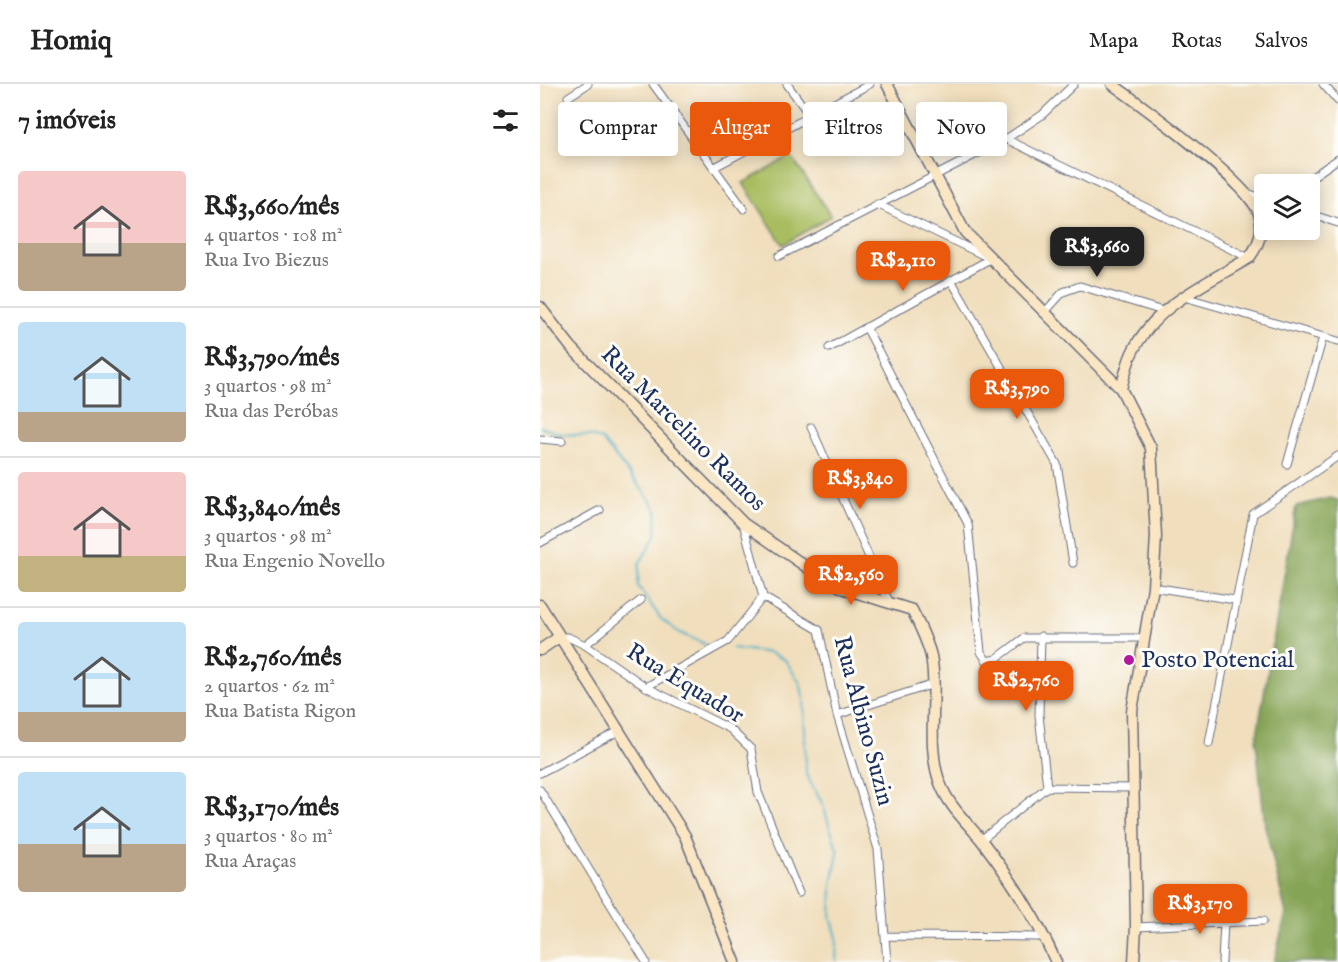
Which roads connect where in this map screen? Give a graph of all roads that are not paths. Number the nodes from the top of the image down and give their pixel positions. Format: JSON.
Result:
{"nodes":[{"id":1,"x":588,"y":84,"type":"edge"},
{"id":2,"x":653,"y":84,"type":"edge"},
{"id":3,"x":787,"y":84,"type":"edge"},
{"id":4,"x":870,"y":84,"type":"edge"},
{"id":5,"x":887,"y":84,"type":"edge"},
{"id":6,"x":1074,"y":84,"type":"edge"},
{"id":7,"x":1112,"y":84,"type":"edge"},
{"id":8,"x":1323,"y":84,"type":"edge"},
{"id":9,"x":568,"y":98,"type":"dead end"},
{"id":10,"x":1338,"y":100,"type":"edge"},
{"id":11,"x":836,"y":102,"type":"edge"},
{"id":12,"x":803,"y":106,"type":"edge"},
{"id":13,"x":803,"y":120,"type":"edge"},
{"id":14,"x":1007,"y":138,"type":"edge"},
{"id":15,"x":1007,"y":139,"type":"edge"},
{"id":16,"x":971,"y":156,"type":"edge"},
{"id":17,"x":1338,"y":159,"type":"edge"},
{"id":18,"x":713,"y":168,"type":"junction"},
{"id":19,"x":933,"y":174,"type":"junction"},
{"id":20,"x":1316,"y":174,"type":"edge"},
{"id":21,"x":1247,"y":193,"type":"junction"},
{"id":22,"x":1254,"y":195,"type":"edge"},
{"id":23,"x":877,"y":204,"type":"junction"},
{"id":24,"x":744,"y":209,"type":"dead end"},
{"id":25,"x":1320,"y":217,"type":"edge"},
{"id":26,"x":1338,"y":223,"type":"edge"},
{"id":27,"x":779,"y":256,"type":"dead end"},
{"id":28,"x":1249,"y":258,"type":"junction"},
{"id":29,"x":990,"y":259,"type":"junction"},
{"id":30,"x":951,"y":280,"type":"junction"},
{"id":31,"x":1184,"y":297,"type":"junction"},
{"id":32,"x":540,"y":307,"type":"edge"},
{"id":33,"x":1163,"y":311,"type":"junction"},
{"id":34,"x":1045,"y":312,"type":"junction"},
{"id":35,"x":866,"y":327,"type":"junction"},
{"id":36,"x":1323,"y":337,"type":"junction"},
{"id":37,"x":1338,"y":342,"type":"edge"},
{"id":38,"x":829,"y":348,"type":"dead end"},
{"id":39,"x":1121,"y":389,"type":"junction"},
{"id":40,"x":811,"y":427,"type":"dead end"},
{"id":41,"x":540,"y":439,"type":"edge"},
{"id":42,"x":562,"y":441,"type":"dead end"},
{"id":43,"x":1338,"y":456,"type":"edge"},
{"id":44,"x":1287,"y":464,"type":"dead end"},
{"id":45,"x":600,"y":510,"type":"dead end"},
{"id":46,"x":744,"y":523,"type":"junction"},
{"id":47,"x":540,"y":543,"type":"edge"},
{"id":48,"x":1073,"y":563,"type":"dead end"},
{"id":49,"x":1153,"y":587,"type":"junction"},
{"id":50,"x":764,"y":597,"type":"junction"},
{"id":51,"x":641,"y":600,"type":"dead end"},
{"id":52,"x":1235,"y":600,"type":"junction"},
{"id":53,"x":889,"y":602,"type":"junction"},
{"id":54,"x":540,"y":605,"type":"edge"},
{"id":55,"x":1041,"y":636,"type":"junction"},
{"id":56,"x":559,"y":637,"type":"junction"},
{"id":57,"x":1143,"y":638,"type":"junction"},
{"id":58,"x":585,"y":645,"type":"junction"},
{"id":59,"x":540,"y":650,"type":"edge"},
{"id":60,"x":934,"y":684,"type":"junction"},
{"id":61,"x":646,"y":687,"type":"junction"},
{"id":62,"x":837,"y":714,"type":"junction"},
{"id":63,"x":619,"y":731,"type":"junction"},
{"id":64,"x":1209,"y":743,"type":"dead end"},
{"id":65,"x":540,"y":773,"type":"edge"},
{"id":66,"x":1047,"y":787,"type":"junction"},
{"id":67,"x":1134,"y":788,"type":"junction"},
{"id":68,"x":540,"y":790,"type":"edge"},
{"id":69,"x":981,"y":840,"type":"junction"},
{"id":70,"x":799,"y":893,"type":"dead end"},
{"id":71,"x":1263,"y":921,"type":"dead end"},
{"id":72,"x":1224,"y":922,"type":"junction"},
{"id":73,"x":1136,"y":927,"type":"junction"},
{"id":74,"x":886,"y":936,"type":"junction"},
{"id":75,"x":1045,"y":937,"type":"junction"},
{"id":76,"x":646,"y":962,"type":"edge"},
{"id":77,"x":735,"y":962,"type":"edge"},
{"id":78,"x":887,"y":962,"type":"edge"},
{"id":79,"x":1056,"y":962,"type":"edge"},
{"id":80,"x":1134,"y":962,"type":"edge"},
{"id":81,"x":1222,"y":962,"type":"edge"}],
"edges":[{"from":1,"to":9,"type":"street"},
{"from":2,"to":18,"type":"street"},
{"from":3,"to":12,"type":"street"},
{"from":4,"to":11,"type":"street"},
{"from":5,"to":19,"type":"main road"},
{"from":6,"to":14,"type":"street"},
{"from":7,"to":21,"type":"main road"},
{"from":8,"to":10,"type":"street"},
{"from":13,"to":18,"type":"street"},
{"from":15,"to":28,"type":"street"},
{"from":16,"to":19,"type":"street"},
{"from":17,"to":20,"type":"street"},
{"from":18,"to":24,"type":"street"},
{"from":19,"to":23,"type":"street"},
{"from":19,"to":29,"type":"main road"},
{"from":21,"to":22,"type":"street"},
{"from":21,"to":28,"type":"main road"},
{"from":23,"to":27,"type":"street"},
{"from":23,"to":29,"type":"street"},
{"from":25,"to":26,"type":"street"},
{"from":28,"to":31,"type":"main road"},
{"from":29,"to":30,"type":"street"},
{"from":29,"to":34,"type":"main road"},
{"from":30,"to":35,"type":"street"},
{"from":30,"to":48,"type":"street"},
{"from":31,"to":33,"type":"main road"},
{"from":31,"to":36,"type":"street"},
{"from":32,"to":46,"type":"main road","name":"Rua Marcelino Ramos"},
{"from":33,"to":34,"type":"street"},
{"from":33,"to":39,"type":"main road"},
{"from":34,"to":39,"type":"main road"},
{"from":35,"to":38,"type":"street"},
{"from":35,"to":55,"type":"street"},
{"from":36,"to":37,"type":"street"},
{"from":36,"to":44,"type":"street"},
{"from":39,"to":49,"type":"main road"},
{"from":40,"to":53,"type":"street"},
{"from":41,"to":42,"type":"street"},
{"from":43,"to":52,"type":"street"},
{"from":45,"to":47,"type":"street"},
{"from":46,"to":50,"type":"street"},
{"from":46,"to":53,"type":"main road","name":"Rua Marcelino Ramos"},
{"from":49,"to":52,"type":"street"},
{"from":49,"to":57,"type":"main road"},
{"from":50,"to":61,"type":"street"},
{"from":50,"to":62,"type":"street","name":"Rua Albino Suzin"},
{"from":51,"to":58,"type":"street"},
{"from":52,"to":64,"type":"street"},
{"from":53,"to":60,"type":"main road","name":"Rua Marcelino Ramos"},
{"from":54,"to":56,"type":"main road"},
{"from":55,"to":57,"type":"street"},
{"from":55,"to":66,"type":"street"},
{"from":56,"to":58,"type":"street","name":"Rua Equador"},
{"from":56,"to":59,"type":"main road"},
{"from":56,"to":63,"type":"main road"},
{"from":57,"to":67,"type":"main road"},
{"from":58,"to":61,"type":"street","name":"Rua Equador"},
{"from":60,"to":62,"type":"street"},
{"from":60,"to":69,"type":"main road","name":"Rua Marcelino Ramos"},
{"from":61,"to":70,"type":"street","name":"Rua Equador"},
{"from":62,"to":74,"type":"street","name":"Rua Albino Suzin"},
{"from":63,"to":65,"type":"street"},
{"from":63,"to":77,"type":"main road"},
{"from":66,"to":67,"type":"street"},
{"from":66,"to":69,"type":"street"},
{"from":67,"to":73,"type":"main road"},
{"from":68,"to":76,"type":"street"},
{"from":69,"to":75,"type":"main road","name":"Rua Marcelino Ramos"},
{"from":71,"to":72,"type":"street"},
{"from":72,"to":73,"type":"street"},
{"from":72,"to":81,"type":"street"},
{"from":73,"to":80,"type":"main road"},
{"from":74,"to":75,"type":"street"},
{"from":74,"to":78,"type":"street","name":"Rua Albino Suzin"},
{"from":75,"to":79,"type":"main road","name":"Rua Marcelino Ramos"}]}
